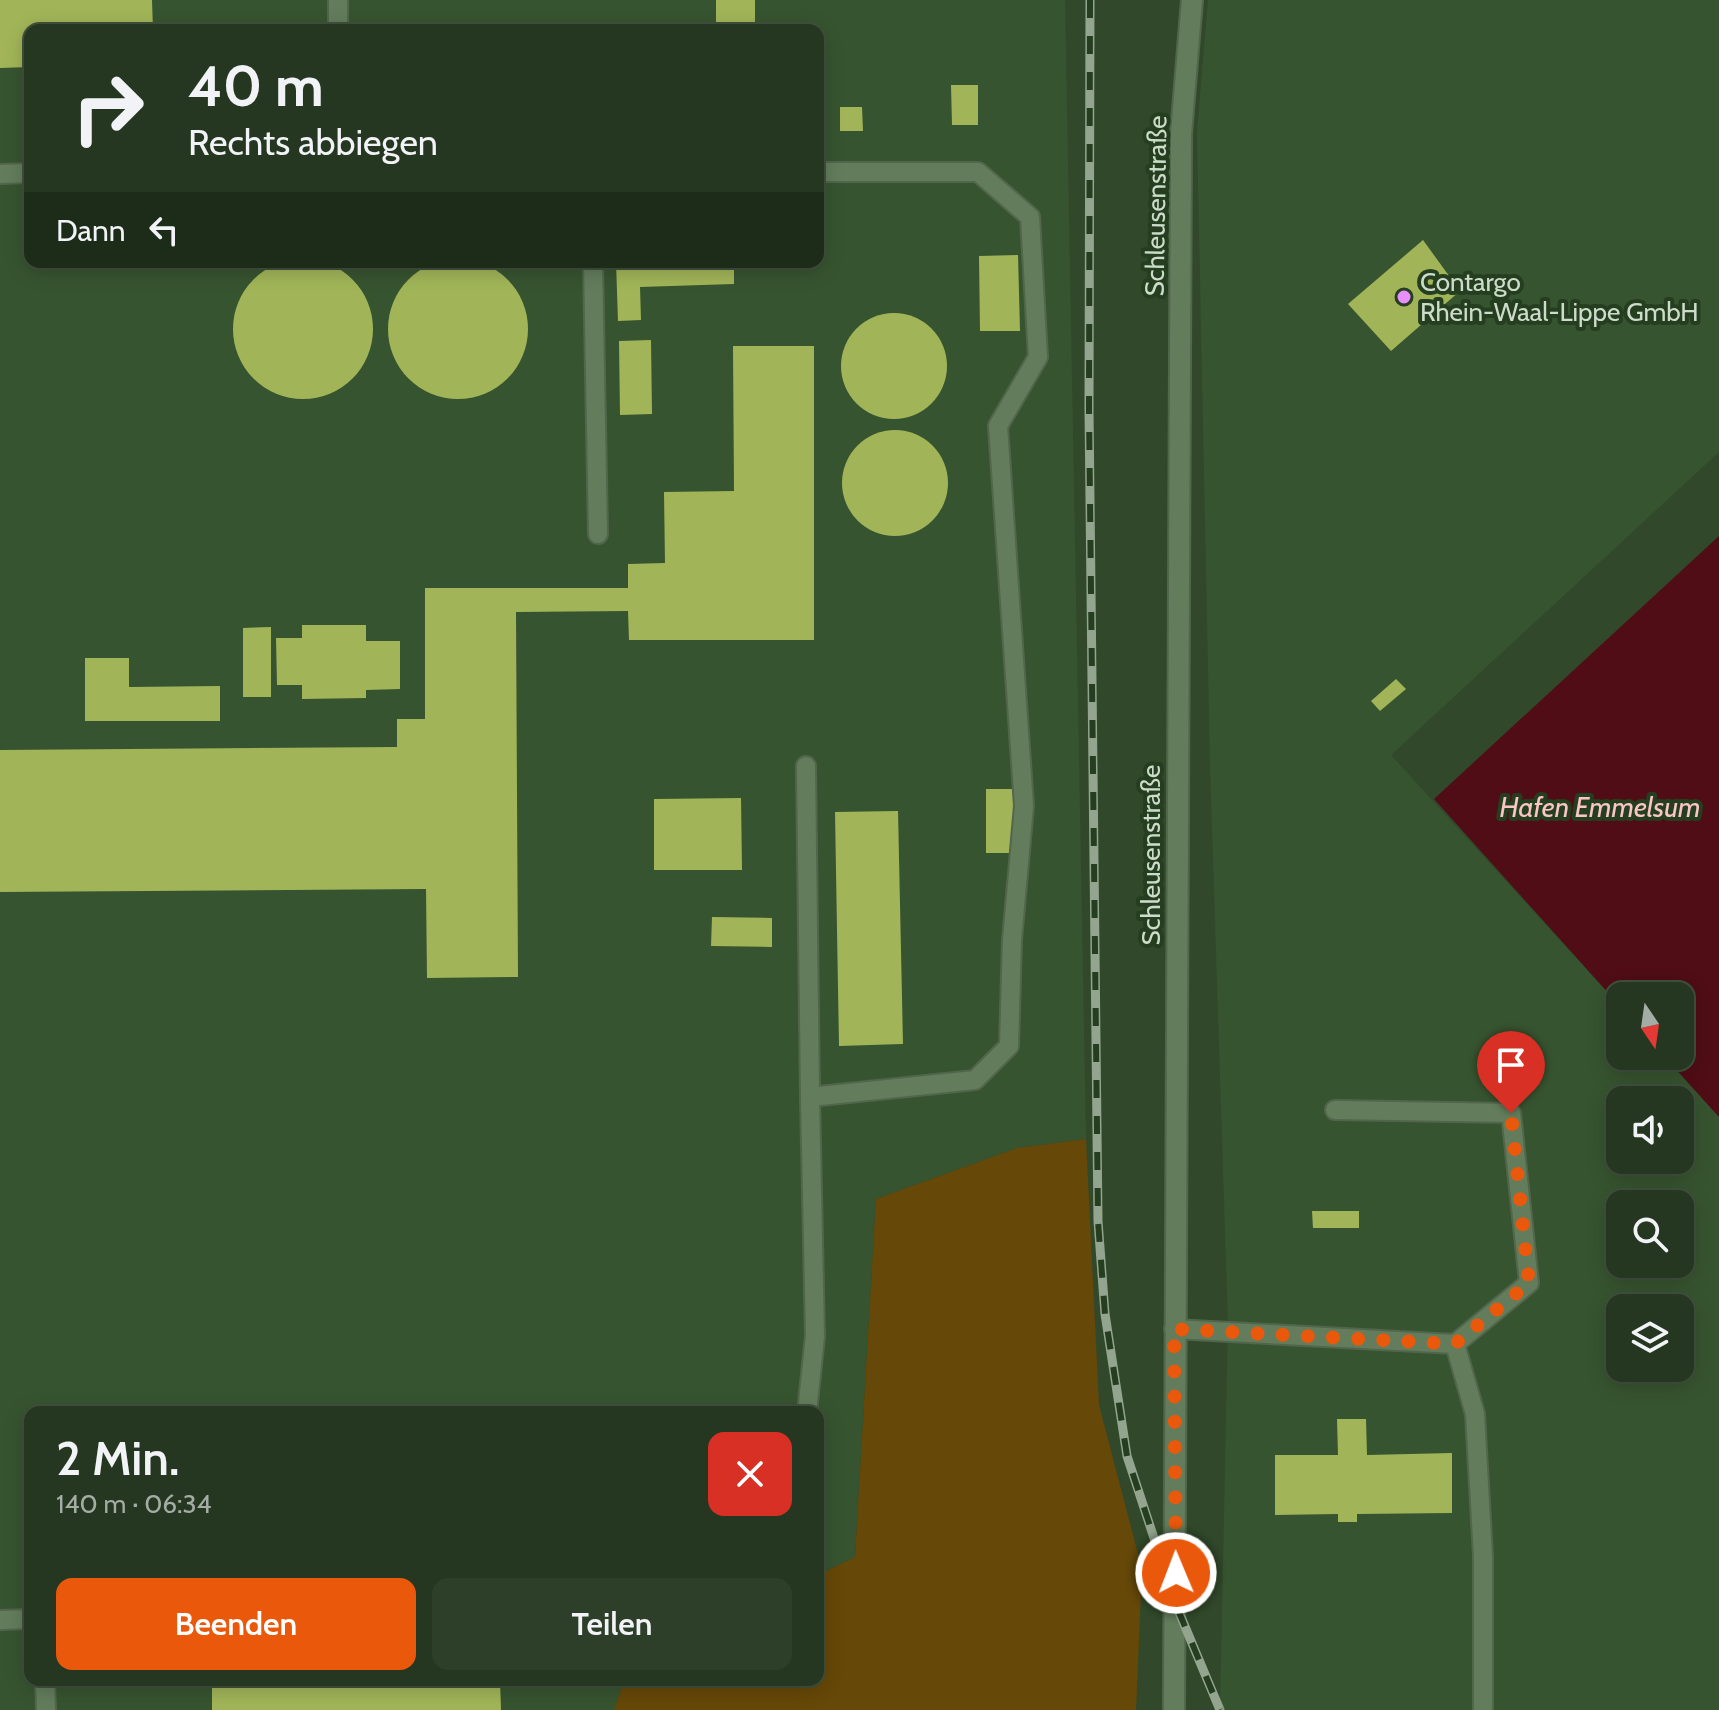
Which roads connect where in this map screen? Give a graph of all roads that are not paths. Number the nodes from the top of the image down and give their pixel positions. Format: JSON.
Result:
{"nodes":[{"id":1,"x":338,"y":0,"type":"edge"},
{"id":2,"x":1192,"y":0,"type":"edge"},
{"id":3,"x":338,"y":24,"type":"edge"},
{"id":4,"x":824,"y":172,"type":"edge"},
{"id":5,"x":24,"y":173,"type":"edge"},
{"id":6,"x":0,"y":174,"type":"edge"},
{"id":7,"x":593,"y":268,"type":"edge"},
{"id":8,"x":598,"y":534,"type":"dead end"},
{"id":9,"x":806,"y":766,"type":"dead end"},
{"id":10,"x":810,"y":1097,"type":"junction"},
{"id":11,"x":1335,"y":1110,"type":"dead end"},
{"id":12,"x":1174,"y":1329,"type":"junction"},
{"id":13,"x":1455,"y":1344,"type":"junction"},
{"id":14,"x":808,"y":1406,"type":"edge"},
{"id":15,"x":24,"y":1619,"type":"edge"},
{"id":16,"x":0,"y":1620,"type":"edge"},
{"id":17,"x":45,"y":1686,"type":"edge"},
{"id":18,"x":46,"y":1710,"type":"edge"},
{"id":19,"x":1174,"y":1710,"type":"edge"},
{"id":20,"x":1483,"y":1710,"type":"edge"}],
"edges":[{"from":1,"to":3,"type":"lane"},
{"from":2,"to":12,"type":"street","name":"Schleusenstraße"},
{"from":4,"to":10,"type":"lane"},
{"from":5,"to":6,"type":"lane"},
{"from":7,"to":8,"type":"lane"},
{"from":9,"to":10,"type":"lane"},
{"from":10,"to":14,"type":"lane"},
{"from":11,"to":13,"type":"lane"},
{"from":12,"to":13,"type":"lane"},
{"from":12,"to":19,"type":"street","name":"Schleusenstraße"},
{"from":13,"to":20,"type":"lane"},
{"from":15,"to":16,"type":"lane"},
{"from":17,"to":18,"type":"lane"}]}
